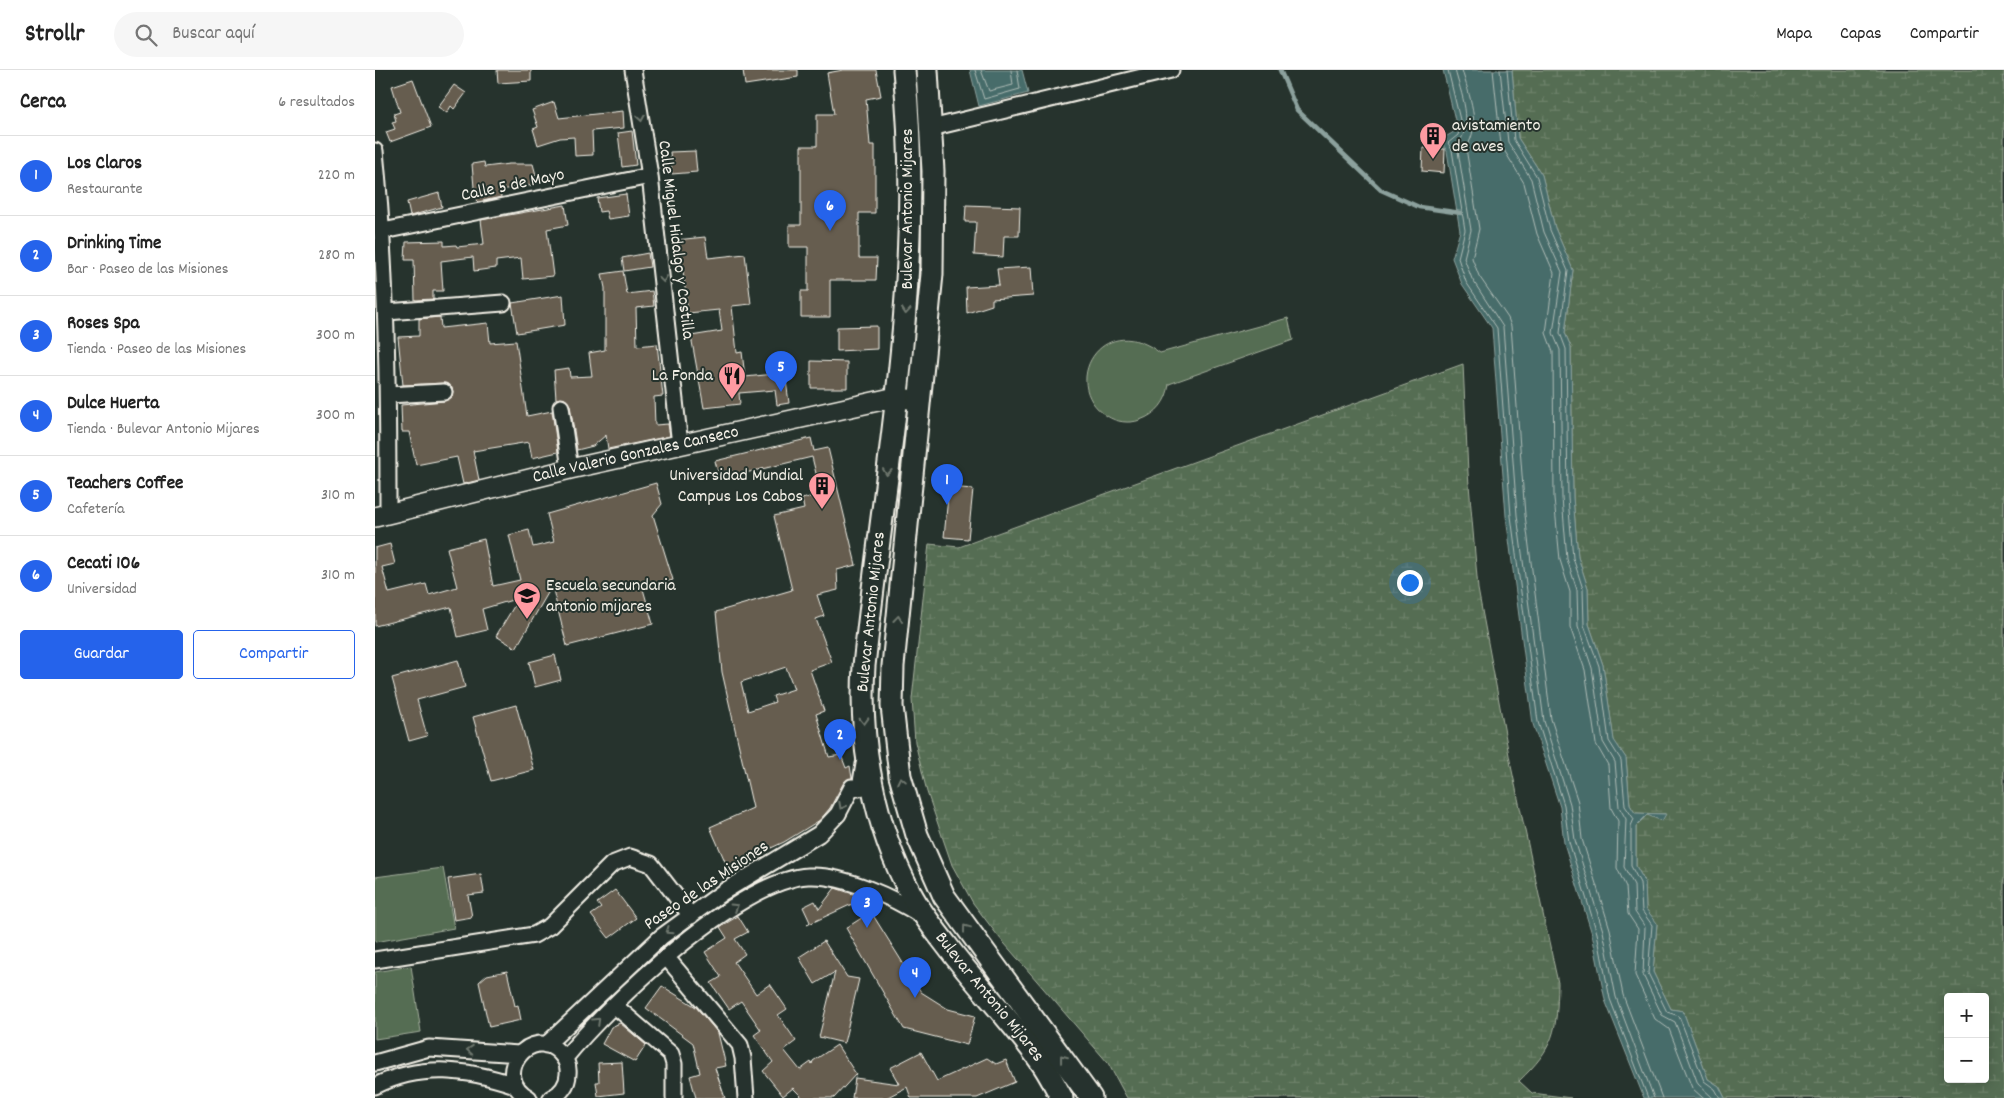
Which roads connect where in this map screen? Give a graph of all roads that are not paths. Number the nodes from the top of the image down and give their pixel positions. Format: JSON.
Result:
{"nodes":[{"id":1,"x":633,"y":70,"type":"edge"},
{"id":2,"x":904,"y":70,"type":"edge"},
{"id":3,"x":927,"y":70,"type":"edge"},
{"id":4,"x":1171,"y":70,"type":"edge"},
{"id":5,"x":931,"y":128,"type":"junction"},
{"id":6,"x":375,"y":151,"type":"edge"},
{"id":7,"x":650,"y":176,"type":"junction"},
{"id":8,"x":378,"y":204,"type":"edge"},
{"id":9,"x":383,"y":231,"type":"junction"},
{"id":10,"x":503,"y":303,"type":"dead end"},
{"id":11,"x":387,"y":312,"type":"junction"},
{"id":12,"x":444,"y":392,"type":"dead end"},
{"id":13,"x":388,"y":395,"type":"junction"},
{"id":14,"x":896,"y":397,"type":"junction"},
{"id":15,"x":920,"y":401,"type":"junction"},
{"id":16,"x":561,"y":407,"type":"dead end"},
{"id":17,"x":680,"y":445,"type":"junction"},
{"id":18,"x":570,"y":469,"type":"junction"},
{"id":19,"x":381,"y":515,"type":"edge"},
{"id":20,"x":866,"y":753,"type":"junction"},
{"id":21,"x":691,"y":916,"type":"junction"},
{"id":22,"x":926,"y":918,"type":"junction"},
{"id":23,"x":667,"y":958,"type":"junction"},
{"id":24,"x":375,"y":960,"type":"edge"},
{"id":25,"x":614,"y":1005,"type":"junction"},
{"id":26,"x":546,"y":1045,"type":"junction"},
{"id":27,"x":519,"y":1054,"type":"junction"},
{"id":28,"x":565,"y":1058,"type":"junction"},
{"id":29,"x":375,"y":1063,"type":"edge"},
{"id":30,"x":375,"y":1086,"type":"edge"},
{"id":31,"x":566,"y":1093,"type":"edge"},
{"id":32,"x":522,"y":1094,"type":"edge"},
{"id":33,"x":551,"y":1098,"type":"edge"},
{"id":34,"x":674,"y":1098,"type":"edge"},
{"id":35,"x":746,"y":1098,"type":"edge"},
{"id":36,"x":1062,"y":1098,"type":"edge"},
{"id":37,"x":1091,"y":1098,"type":"edge"}],
"edges":[{"from":1,"to":7,"type":"street","name":"Calle Miguel Hidalgo y Costilla","one_way":true},
{"from":2,"to":14,"type":"main road","name":"Bulevar Antonio Mijares","one_way":true},
{"from":3,"to":5,"type":"main road","name":"Bulevar Antonio Mijares"},
{"from":4,"to":5,"type":"street"},
{"from":5,"to":15,"type":"main road","name":"Bulevar Antonio Mijares"},
{"from":6,"to":8,"type":"street"},
{"from":7,"to":9,"type":"street","name":"Calle 5 de Mayo"},
{"from":7,"to":17,"type":"street","name":"Calle Miguel Hidalgo y Costilla","one_way":true},
{"from":8,"to":9,"type":"street"},
{"from":9,"to":11,"type":"street"},
{"from":10,"to":11,"type":"street"},
{"from":11,"to":13,"type":"street"},
{"from":12,"to":13,"type":"street"},
{"from":13,"to":19,"type":"street"},
{"from":14,"to":15,"type":"street"},
{"from":14,"to":17,"type":"street","name":"Calle Valerio Gonzales Canseco"},
{"from":14,"to":20,"type":"main road","name":"Bulevar Antonio Mijares","one_way":true},
{"from":37,"to":15,"type":"main road","name":"Bulevar Antonio Mijares","one_way":true},
{"from":16,"to":18,"type":"street"},
{"from":17,"to":18,"type":"street","name":"Calle Valerio Gonzales Canseco"},
{"from":18,"to":19,"type":"street","name":"Calle Valerio Gonzales Canseco"},
{"from":20,"to":21,"type":"street","name":"Paseo de las Misiones","one_way":true},
{"from":20,"to":22,"type":"main road","name":"Bulevar Antonio Mijares"},
{"from":21,"to":24,"type":"street"},
{"from":21,"to":26,"type":"street","name":"Paseo de las Misiones","one_way":true},
{"from":23,"to":22,"type":"street","name":"Paseo de las Misiones","one_way":true},
{"from":22,"to":36,"type":"main road","name":"Bulevar Antonio Mijares"},
{"from":23,"to":25,"type":"street","name":"Paseo de las Misiones"},
{"from":23,"to":35,"type":"street"},
{"from":28,"to":25,"type":"street","name":"Paseo de las Misiones","one_way":true},
{"from":25,"to":34,"type":"street"},
{"from":26,"to":27,"type":"street"},
{"from":26,"to":28,"type":"street"},
{"from":27,"to":29,"type":"street","one_way":true},
{"from":27,"to":32,"type":"street"},
{"from":28,"to":31,"type":"street"},
{"from":30,"to":32,"type":"street"},
{"from":31,"to":33,"type":"street"}]}
